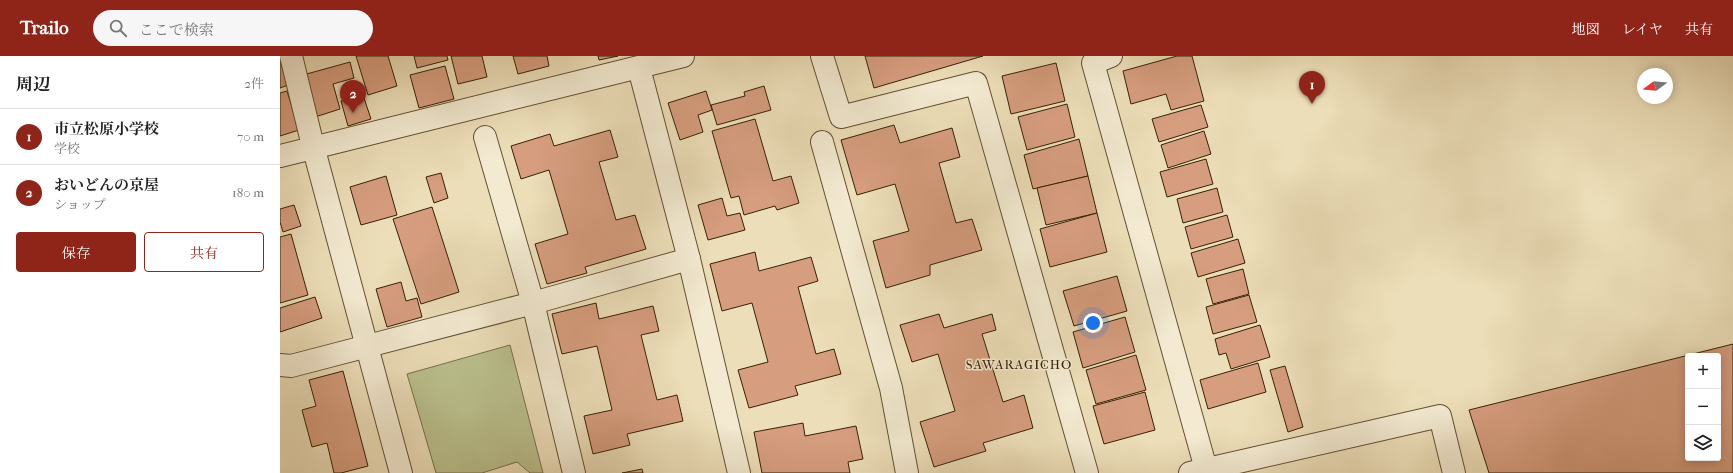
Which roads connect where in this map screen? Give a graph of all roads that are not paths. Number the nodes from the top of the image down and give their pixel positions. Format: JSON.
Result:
{"nodes":[{"id":1,"x":291,"y":56,"type":"edge"},
{"id":2,"x":682,"y":56,"type":"edge"},
{"id":3,"x":822,"y":56,"type":"edge"},
{"id":4,"x":1111,"y":56,"type":"edge"},
{"id":5,"x":639,"y":68,"type":"junction"},
{"id":6,"x":485,"y":137,"type":"dead end"},
{"id":7,"x":822,"y":142,"type":"dead end"},
{"id":8,"x":313,"y":146,"type":"junction"},
{"id":9,"x":280,"y":156,"type":"edge"},
{"id":10,"x":689,"y":259,"type":"junction"},
{"id":11,"x":533,"y":303,"type":"junction"},
{"id":12,"x":368,"y":347,"type":"junction"},
{"id":13,"x":280,"y":365,"type":"edge"},
{"id":14,"x":1198,"y":471,"type":"edge"},
{"id":15,"x":401,"y":473,"type":"edge"},
{"id":16,"x":574,"y":473,"type":"edge"},
{"id":17,"x":739,"y":473,"type":"edge"},
{"id":18,"x":908,"y":473,"type":"edge"},
{"id":19,"x":1086,"y":473,"type":"edge"},
{"id":20,"x":1454,"y":473,"type":"edge"}],
"edges":[{"from":1,"to":8,"type":"street"},
{"from":2,"to":5,"type":"street"},
{"from":3,"to":19,"type":"street"},
{"from":4,"to":14,"type":"street"},
{"from":5,"to":8,"type":"street"},
{"from":5,"to":10,"type":"street"},
{"from":6,"to":11,"type":"street"},
{"from":7,"to":18,"type":"street"},
{"from":8,"to":9,"type":"street"},
{"from":8,"to":12,"type":"street"},
{"from":10,"to":11,"type":"street"},
{"from":10,"to":17,"type":"street"},
{"from":11,"to":12,"type":"street"},
{"from":11,"to":16,"type":"street"},
{"from":12,"to":13,"type":"street"},
{"from":12,"to":15,"type":"street"},
{"from":14,"to":20,"type":"street"}]}
